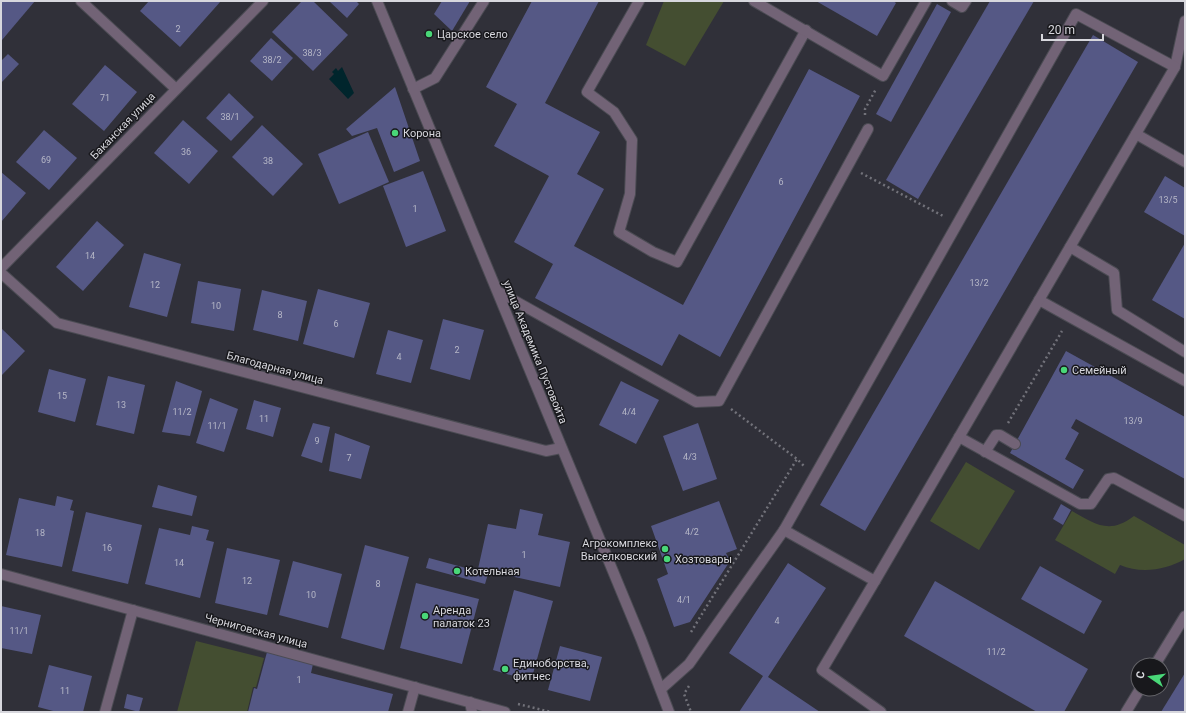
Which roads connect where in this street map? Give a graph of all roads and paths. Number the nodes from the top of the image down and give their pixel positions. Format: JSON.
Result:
{"nodes":[{"id":1,"x":81,"y":1,"type":"edge"},
{"id":2,"x":263,"y":1,"type":"edge"},
{"id":3,"x":377,"y":1,"type":"edge"},
{"id":4,"x":484,"y":1,"type":"edge"},
{"id":5,"x":639,"y":1,"type":"edge"},
{"id":6,"x":754,"y":1,"type":"edge"},
{"id":7,"x":926,"y":1,"type":"edge"},
{"id":8,"x":952,"y":1,"type":"edge"},
{"id":9,"x":966,"y":1,"type":"edge"},
{"id":10,"x":1185,"y":21,"type":"edge"},
{"id":11,"x":806,"y":30,"type":"junction"},
{"id":12,"x":1175,"y":67,"type":"junction"},
{"id":13,"x":883,"y":76,"type":"junction"},
{"id":14,"x":176,"y":89,"type":"junction"},
{"id":15,"x":413,"y":89,"type":"junction"},
{"id":16,"x":868,"y":129,"type":"joint"},
{"id":17,"x":1136,"y":134,"type":"junction"},
{"id":18,"x":1185,"y":162,"type":"edge"},
{"id":19,"x":848,"y":165,"type":"junction"},
{"id":20,"x":958,"y":224,"type":"junction"},
{"id":21,"x":1070,"y":247,"type":"junction"},
{"id":22,"x":1,"y":268,"type":"edge"},
{"id":23,"x":1,"y":272,"type":"edge"},
{"id":24,"x":499,"y":292,"type":"junction"},
{"id":25,"x":1039,"y":300,"type":"junction"},
{"id":26,"x":1066,"y":324,"type":"dead end"},
{"id":27,"x":1185,"y":352,"type":"edge"},
{"id":28,"x":1185,"y":381,"type":"edge"},
{"id":29,"x":719,"y":401,"type":"junction"},
{"id":30,"x":1000,"y":436,"type":"junction"},
{"id":31,"x":959,"y":437,"type":"junction"},
{"id":32,"x":1015,"y":444,"type":"dead end"},
{"id":33,"x":561,"y":448,"type":"junction"},
{"id":34,"x":985,"y":452,"type":"junction"},
{"id":35,"x":797,"y":459,"type":"junction"},
{"id":36,"x":814,"y":477,"type":"junction"},
{"id":37,"x":1185,"y":516,"type":"edge"},
{"id":38,"x":784,"y":530,"type":"junction"},
{"id":39,"x":1,"y":574,"type":"edge"},
{"id":40,"x":875,"y":581,"type":"junction"},
{"id":41,"x":133,"y":610,"type":"junction"},
{"id":42,"x":1185,"y":616,"type":"edge"},
{"id":43,"x":688,"y":636,"type":"dead end"},
{"id":44,"x":1160,"y":657,"type":"edge"},
{"id":45,"x":691,"y":682,"type":"dead end"},
{"id":46,"x":415,"y":687,"type":"junction"},
{"id":47,"x":661,"y":689,"type":"junction"},
{"id":48,"x":1135,"y":697,"type":"edge"},
{"id":49,"x":471,"y":707,"type":"edge"},
{"id":50,"x":105,"y":712,"type":"edge"},
{"id":51,"x":408,"y":712,"type":"edge"},
{"id":52,"x":505,"y":712,"type":"edge"},
{"id":53,"x":669,"y":712,"type":"edge"},
{"id":54,"x":691,"y":712,"type":"edge"},
{"id":55,"x":881,"y":712,"type":"edge"},
{"id":56,"x":1126,"y":712,"type":"edge"}],
"edges":[{"from":1,"to":14,"type":"street"},
{"from":2,"to":14,"type":"street","name":"Баканская улица"},
{"from":3,"to":15,"type":"street","name":"улица Академика Пустовойта"},
{"from":4,"to":15,"type":"street"},
{"from":5,"to":11,"type":"street"},
{"from":6,"to":11,"type":"street"},
{"from":7,"to":13,"type":"street"},
{"from":8,"to":9,"type":"street"},
{"from":10,"to":12,"type":"street"},
{"from":11,"to":13,"type":"street"},
{"from":12,"to":17,"type":"street"},
{"from":12,"to":20,"type":"street"},
{"from":13,"to":16,"type":"path"},
{"from":14,"to":22,"type":"street","name":"Баканская улица"},
{"from":15,"to":24,"type":"street","name":"улица Академика Пустовойта"},
{"from":16,"to":19,"type":"street"},
{"from":17,"to":18,"type":"street"},
{"from":17,"to":21,"type":"street"},
{"from":19,"to":20,"type":"path"},
{"from":19,"to":29,"type":"street"},
{"from":20,"to":36,"type":"street"},
{"from":21,"to":25,"type":"street"},
{"from":21,"to":27,"type":"street"},
{"from":23,"to":33,"type":"street","name":"Благодарная улица"},
{"from":24,"to":29,"type":"street"},
{"from":24,"to":33,"type":"street","name":"улица Академика Пустовойта"},
{"from":25,"to":28,"type":"street"},
{"from":25,"to":31,"type":"street"},
{"from":26,"to":30,"type":"path"},
{"from":29,"to":35,"type":"path"},
{"from":30,"to":32,"type":"street"},
{"from":30,"to":34,"type":"street"},
{"from":31,"to":34,"type":"street"},
{"from":31,"to":40,"type":"street"},
{"from":33,"to":47,"type":"street","name":"улица Академика Пустовойта"},
{"from":34,"to":37,"type":"street"},
{"from":35,"to":36,"type":"path"},
{"from":35,"to":43,"type":"path"},
{"from":36,"to":38,"type":"street"},
{"from":38,"to":40,"type":"street"},
{"from":38,"to":47,"type":"street"},
{"from":39,"to":41,"type":"street","name":"Черниговская улица"},
{"from":40,"to":55,"type":"street"},
{"from":41,"to":46,"type":"street","name":"Черниговская улица"},
{"from":41,"to":50,"type":"street"},
{"from":42,"to":44,"type":"street"},
{"from":45,"to":54,"type":"path"},
{"from":46,"to":49,"type":"street","name":"Черниговская улица"},
{"from":46,"to":51,"type":"street"},
{"from":47,"to":53,"type":"street","name":"улица Академика Пустовойта"},
{"from":48,"to":56,"type":"street"},
{"from":49,"to":52,"type":"street","name":"Черниговская улица"}]}
